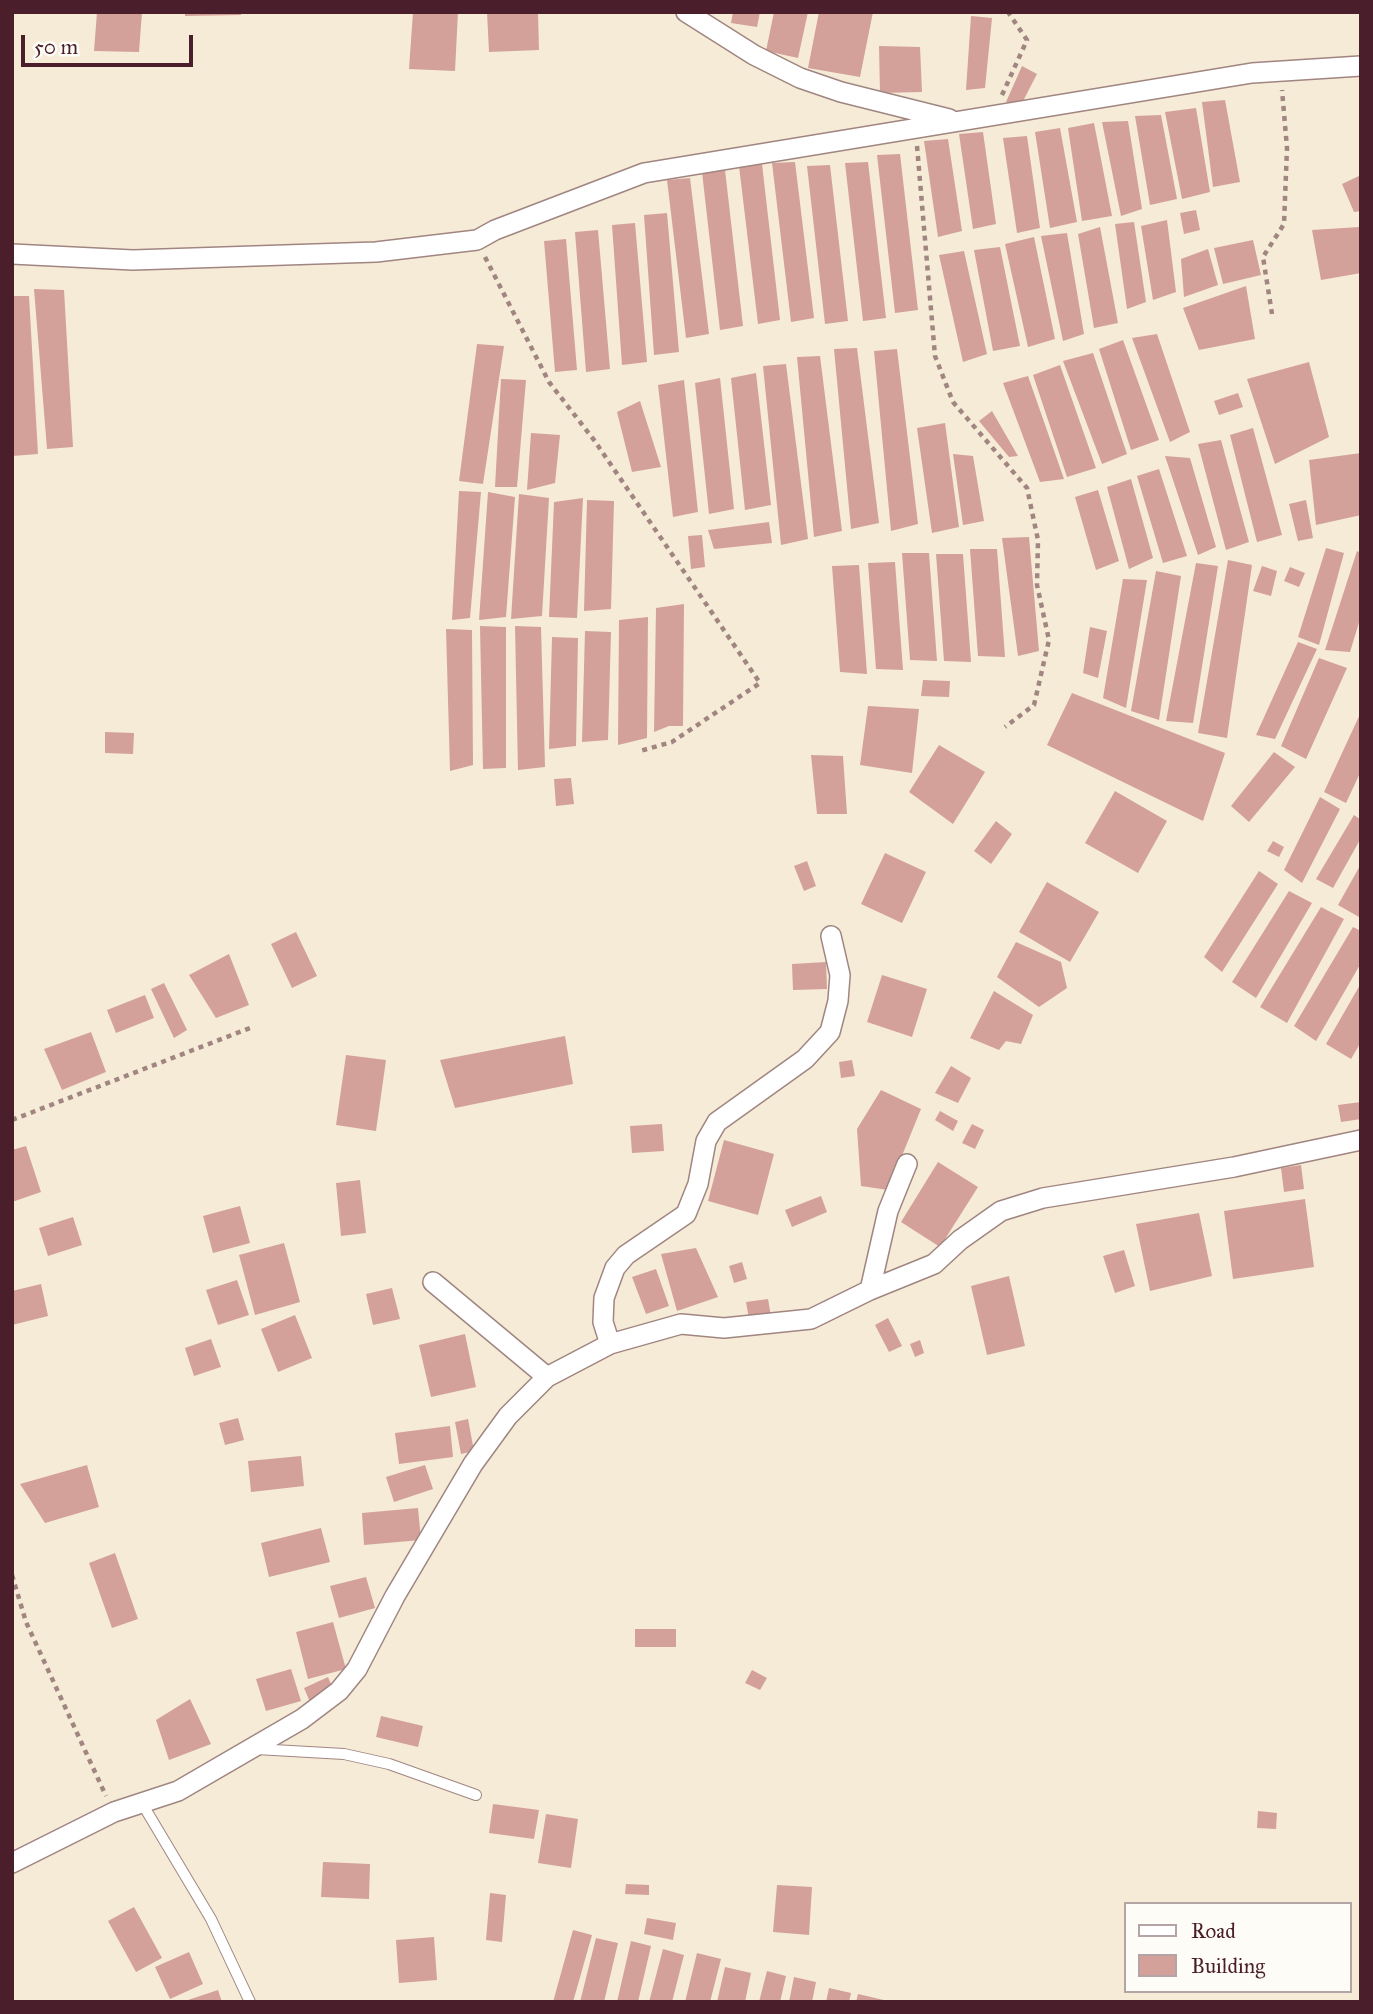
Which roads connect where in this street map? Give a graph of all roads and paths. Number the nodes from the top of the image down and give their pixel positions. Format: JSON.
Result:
{"nodes":[{"id":1,"x":686,"y":12,"type":"edge"},
{"id":2,"x":1008,"y":12,"type":"edge"},
{"id":3,"x":1361,"y":66,"type":"edge"},
{"id":4,"x":1280,"y":71,"type":"junction"},
{"id":5,"x":992,"y":116,"type":"junction"},
{"id":6,"x":960,"y":121,"type":"junction"},
{"id":7,"x":916,"y":128,"type":"junction"},
{"id":8,"x":477,"y":240,"type":"junction"},
{"id":9,"x":12,"y":254,"type":"edge"},
{"id":10,"x":1272,"y":314,"type":"dead end"},
{"id":11,"x":1005,"y":727,"type":"dead end"},
{"id":12,"x":640,"y":751,"type":"dead end"},
{"id":13,"x":831,"y":936,"type":"dead end"},
{"id":14,"x":250,"y":1028,"type":"dead end"},
{"id":15,"x":12,"y":1120,"type":"edge"},
{"id":16,"x":1361,"y":1140,"type":"edge"},
{"id":17,"x":907,"y":1164,"type":"dead end"},
{"id":18,"x":433,"y":1282,"type":"dead end"},
{"id":19,"x":870,"y":1290,"type":"junction"},
{"id":20,"x":610,"y":1344,"type":"junction"},
{"id":21,"x":547,"y":1377,"type":"junction"},
{"id":22,"x":12,"y":1575,"type":"edge"},
{"id":23,"x":251,"y":1749,"type":"junction"},
{"id":24,"x":477,"y":1795,"type":"dead end"},
{"id":25,"x":143,"y":1805,"type":"junction"},
{"id":26,"x":114,"y":1812,"type":"junction"},
{"id":27,"x":12,"y":1863,"type":"edge"},
{"id":28,"x":250,"y":2002,"type":"edge"}],
"edges":[{"from":1,"to":6,"type":"street"},
{"from":2,"to":5,"type":"path"},
{"from":3,"to":4,"type":"street"},
{"from":4,"to":5,"type":"street"},
{"from":4,"to":10,"type":"path"},
{"from":5,"to":6,"type":"street"},
{"from":6,"to":7,"type":"street"},
{"from":7,"to":8,"type":"street"},
{"from":7,"to":11,"type":"path"},
{"from":8,"to":9,"type":"street"},
{"from":8,"to":12,"type":"path"},
{"from":13,"to":20,"type":"street"},
{"from":14,"to":15,"type":"path"},
{"from":16,"to":19,"type":"street"},
{"from":17,"to":19,"type":"street"},
{"from":18,"to":21,"type":"street"},
{"from":19,"to":20,"type":"street"},
{"from":20,"to":21,"type":"street"},
{"from":21,"to":23,"type":"street"},
{"from":22,"to":26,"type":"path"},
{"from":23,"to":24,"type":"lane"},
{"from":23,"to":25,"type":"street"},
{"from":25,"to":26,"type":"street"},
{"from":25,"to":28,"type":"lane"},
{"from":26,"to":27,"type":"street"}]}
